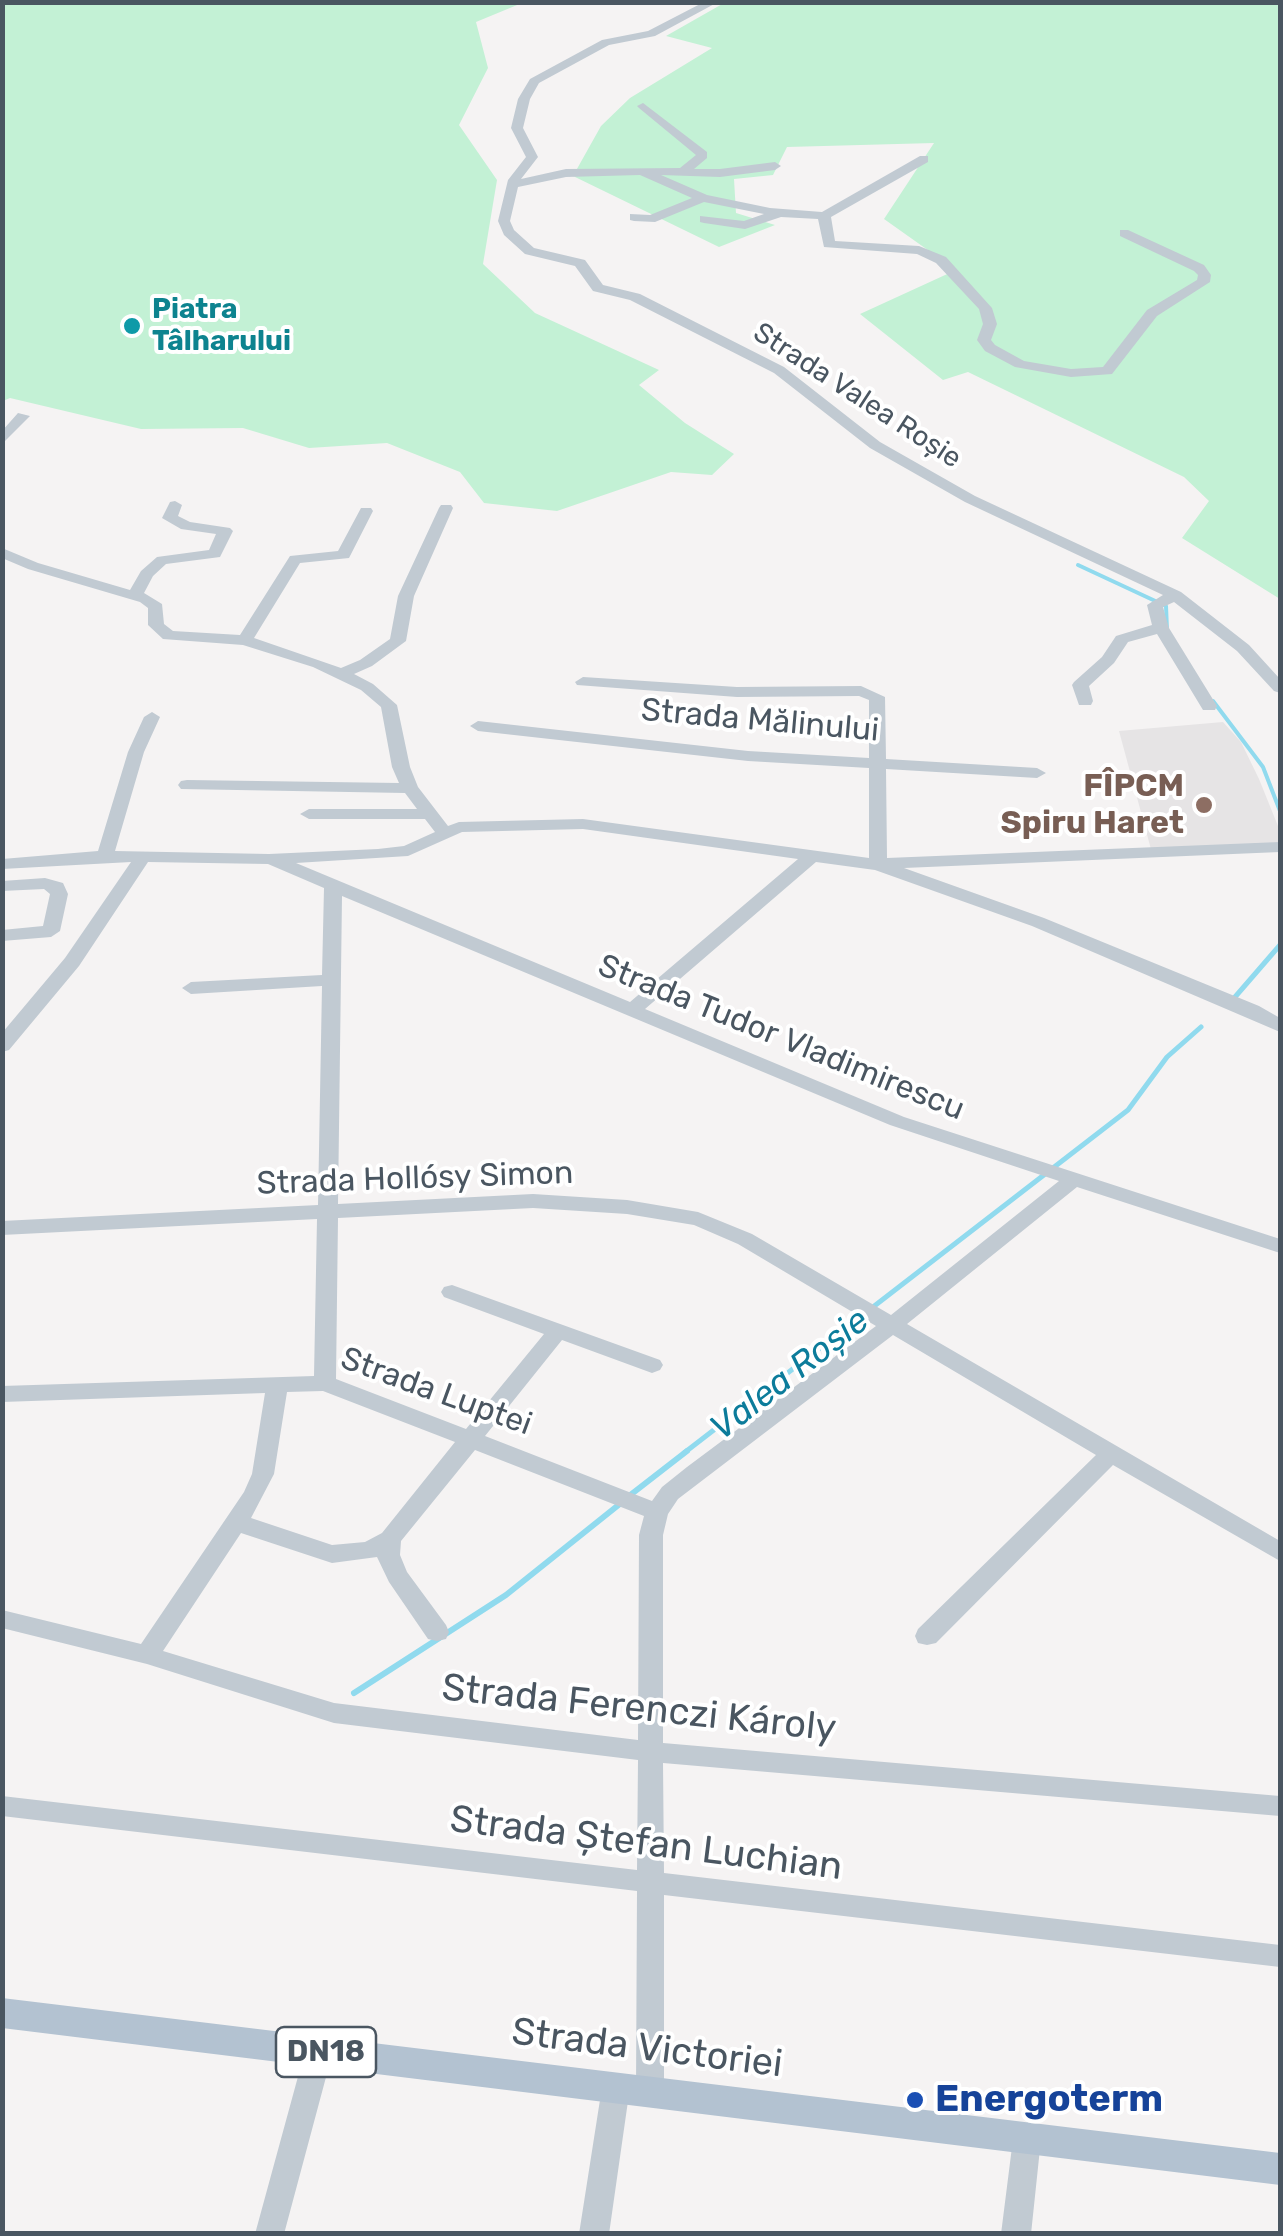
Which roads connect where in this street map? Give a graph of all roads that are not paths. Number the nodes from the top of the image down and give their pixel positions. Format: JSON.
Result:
{"nodes":[{"id":1,"x":713,"y":2,"type":"edge"},
{"id":2,"x":643,"y":106,"type":"dead end"},
{"id":3,"x":924,"y":159,"type":"dead end"},
{"id":4,"x":775,"y":166,"type":"dead end"},
{"id":5,"x":642,"y":171,"type":"junction"},
{"id":6,"x":682,"y":173,"type":"junction"},
{"id":7,"x":514,"y":184,"type":"junction"},
{"id":8,"x":703,"y":198,"type":"junction"},
{"id":9,"x":779,"y":213,"type":"junction"},
{"id":10,"x":824,"y":216,"type":"junction"},
{"id":11,"x":634,"y":217,"type":"dead end"},
{"id":12,"x":704,"y":220,"type":"dead end"},
{"id":13,"x":1124,"y":233,"type":"dead end"},
{"id":14,"x":22,"y":416,"type":"dead end"},
{"id":15,"x":2,"y":440,"type":"edge"},
{"id":16,"x":175,"y":505,"type":"dead end"},
{"id":17,"x":446,"y":508,"type":"dead end"},
{"id":18,"x":366,"y":511,"type":"dead end"},
{"id":19,"x":2,"y":552,"type":"edge"},
{"id":20,"x":136,"y":594,"type":"junction"},
{"id":21,"x":1175,"y":595,"type":"junction"},
{"id":22,"x":1161,"y":628,"type":"junction"},
{"id":23,"x":245,"y":640,"type":"junction"},
{"id":24,"x":343,"y":673,"type":"junction"},
{"id":25,"x":584,"y":682,"type":"dead end"},
{"id":26,"x":1280,"y":688,"type":"edge"},
{"id":27,"x":1085,"y":701,"type":"dead end"},
{"id":28,"x":1209,"y":706,"type":"dead end"},
{"id":29,"x":152,"y":717,"type":"dead end"},
{"id":30,"x":478,"y":726,"type":"dead end"},
{"id":31,"x":877,"y":761,"type":"junction"},
{"id":32,"x":1037,"y":773,"type":"dead end"},
{"id":33,"x":187,"y":785,"type":"dead end"},
{"id":34,"x":410,"y":788,"type":"junction"},
{"id":35,"x":309,"y":814,"type":"dead end"},
{"id":36,"x":429,"y":814,"type":"junction"},
{"id":37,"x":443,"y":830,"type":"junction"},
{"id":38,"x":1280,"y":847,"type":"edge"},
{"id":39,"x":105,"y":856,"type":"junction"},
{"id":40,"x":812,"y":856,"type":"junction"},
{"id":41,"x":144,"y":857,"type":"junction"},
{"id":42,"x":269,"y":858,"type":"junction"},
{"id":43,"x":2,"y":864,"type":"edge"},
{"id":44,"x":878,"y":865,"type":"junction"},
{"id":45,"x":2,"y":886,"type":"edge"},
{"id":46,"x":334,"y":886,"type":"junction"},
{"id":47,"x":2,"y":936,"type":"edge"},
{"id":48,"x":329,"y":980,"type":"junction"},
{"id":49,"x":190,"y":988,"type":"dead end"},
{"id":50,"x":631,"y":1011,"type":"junction"},
{"id":51,"x":1280,"y":1026,"type":"edge"},
{"id":52,"x":2,"y":1046,"type":"edge"},
{"id":53,"x":1057,"y":1175,"type":"junction"},
{"id":54,"x":328,"y":1214,"type":"junction"},
{"id":55,"x":2,"y":1228,"type":"edge"},
{"id":56,"x":1280,"y":1246,"type":"edge"},
{"id":57,"x":452,"y":1292,"type":"dead end"},
{"id":58,"x":877,"y":1316,"type":"junction"},
{"id":59,"x":557,"y":1332,"type":"junction"},
{"id":60,"x":652,"y":1365,"type":"dead end"},
{"id":61,"x":325,"y":1382,"type":"junction"},
{"id":62,"x":277,"y":1385,"type":"junction"},
{"id":63,"x":2,"y":1394,"type":"edge"},
{"id":64,"x":473,"y":1439,"type":"junction"},
{"id":65,"x":1111,"y":1452,"type":"junction"},
{"id":66,"x":658,"y":1512,"type":"junction"},
{"id":67,"x":238,"y":1523,"type":"junction"},
{"id":68,"x":390,"y":1539,"type":"junction"},
{"id":69,"x":1280,"y":1552,"type":"edge"},
{"id":70,"x":2,"y":1619,"type":"edge"},
{"id":71,"x":437,"y":1632,"type":"dead end"},
{"id":72,"x":928,"y":1636,"type":"dead end"},
{"id":73,"x":148,"y":1655,"type":"junction"},
{"id":74,"x":651,"y":1752,"type":"junction"},
{"id":75,"x":2,"y":1806,"type":"edge"},
{"id":76,"x":1280,"y":1806,"type":"edge"},
{"id":77,"x":650,"y":1882,"type":"junction"},
{"id":78,"x":1280,"y":1956,"type":"edge"},
{"id":79,"x":2,"y":2013,"type":"edge"},
{"id":80,"x":319,"y":2051,"type":"junction"},
{"id":81,"x":633,"y":2090,"type":"junction"},
{"id":82,"x":1027,"y":2139,"type":"junction"},
{"id":83,"x":1280,"y":2169,"type":"edge"},
{"id":84,"x":269,"y":2234,"type":"edge"},
{"id":85,"x":594,"y":2234,"type":"edge"},
{"id":86,"x":1016,"y":2234,"type":"edge"}],
"edges":[{"from":1,"to":7,"type":"street","name":"Strada Valea Roșie"},
{"from":2,"to":6,"type":"street"},
{"from":3,"to":10,"type":"street"},
{"from":4,"to":6,"type":"street"},
{"from":5,"to":6,"type":"street"},
{"from":5,"to":7,"type":"street"},
{"from":5,"to":8,"type":"street"},
{"from":7,"to":21,"type":"street","name":"Strada Valea Roșie"},
{"from":8,"to":9,"type":"street"},
{"from":8,"to":11,"type":"street"},
{"from":9,"to":10,"type":"street"},
{"from":9,"to":12,"type":"street"},
{"from":10,"to":13,"type":"street"},
{"from":14,"to":15,"type":"street"},
{"from":16,"to":20,"type":"street"},
{"from":17,"to":24,"type":"street"},
{"from":18,"to":23,"type":"street"},
{"from":19,"to":20,"type":"street"},
{"from":20,"to":23,"type":"street"},
{"from":21,"to":22,"type":"street"},
{"from":21,"to":26,"type":"street","name":"Strada Valea Roșie"},
{"from":22,"to":27,"type":"street"},
{"from":22,"to":28,"type":"street"},
{"from":23,"to":24,"type":"street"},
{"from":24,"to":34,"type":"street"},
{"from":25,"to":31,"type":"street"},
{"from":29,"to":39,"type":"street"},
{"from":30,"to":31,"type":"street","name":"Strada Mălinului"},
{"from":31,"to":32,"type":"street","name":"Strada Mălinului"},
{"from":31,"to":44,"type":"street"},
{"from":33,"to":34,"type":"street"},
{"from":34,"to":36,"type":"street"},
{"from":35,"to":36,"type":"street"},
{"from":36,"to":37,"type":"street"},
{"from":37,"to":40,"type":"street"},
{"from":37,"to":42,"type":"street"},
{"from":38,"to":44,"type":"street"},
{"from":39,"to":41,"type":"street"},
{"from":39,"to":43,"type":"street"},
{"from":40,"to":44,"type":"street"},
{"from":40,"to":50,"type":"street"},
{"from":41,"to":42,"type":"street"},
{"from":41,"to":52,"type":"street"},
{"from":42,"to":46,"type":"street","name":"Strada Tudor Vladimirescu"},
{"from":44,"to":51,"type":"street"},
{"from":45,"to":47,"type":"street"},
{"from":46,"to":48,"type":"street"},
{"from":46,"to":50,"type":"street","name":"Strada Tudor Vladimirescu"},
{"from":48,"to":49,"type":"street"},
{"from":48,"to":54,"type":"street"},
{"from":50,"to":53,"type":"street","name":"Strada Tudor Vladimirescu"},
{"from":53,"to":56,"type":"street","name":"Strada Tudor Vladimirescu"},
{"from":53,"to":58,"type":"street"},
{"from":54,"to":55,"type":"street","name":"Strada Hollósy Simon"},
{"from":54,"to":58,"type":"street","name":"Strada Hollósy Simon"},
{"from":54,"to":61,"type":"street"},
{"from":57,"to":59,"type":"street"},
{"from":58,"to":65,"type":"street","name":"Strada Hollósy Simon"},
{"from":58,"to":66,"type":"street"},
{"from":59,"to":60,"type":"street"},
{"from":59,"to":64,"type":"street"},
{"from":61,"to":62,"type":"street","name":"Strada Luptei"},
{"from":61,"to":64,"type":"street","name":"Strada Luptei"},
{"from":62,"to":63,"type":"street","name":"Strada Luptei"},
{"from":62,"to":67,"type":"street"},
{"from":64,"to":66,"type":"street","name":"Strada Luptei"},
{"from":64,"to":68,"type":"street"},
{"from":65,"to":69,"type":"street","name":"Strada Hollósy Simon"},
{"from":65,"to":72,"type":"street"},
{"from":66,"to":74,"type":"street"},
{"from":67,"to":68,"type":"street"},
{"from":67,"to":73,"type":"street"},
{"from":68,"to":71,"type":"street"},
{"from":70,"to":73,"type":"street","name":"Strada Ferenczi Károly"},
{"from":73,"to":74,"type":"street","name":"Strada Ferenczi Károly"},
{"from":74,"to":76,"type":"street","name":"Strada Ferenczi Károly"},
{"from":74,"to":77,"type":"street"},
{"from":75,"to":77,"type":"street","name":"Strada Ștefan Luchian"},
{"from":77,"to":78,"type":"street","name":"Strada Ștefan Luchian"},
{"from":77,"to":81,"type":"street"},
{"from":79,"to":80,"type":"main road","name":"Strada Victoriei","number":"DN18"},
{"from":80,"to":81,"type":"main road","name":"Strada Victoriei","number":"DN18"},
{"from":80,"to":84,"type":"street"},
{"from":81,"to":82,"type":"main road","name":"Strada Victoriei","number":"DN18"},
{"from":81,"to":85,"type":"street"},
{"from":82,"to":83,"type":"main road","name":"Strada Victoriei","number":"DN18"},
{"from":82,"to":86,"type":"street"}]}
